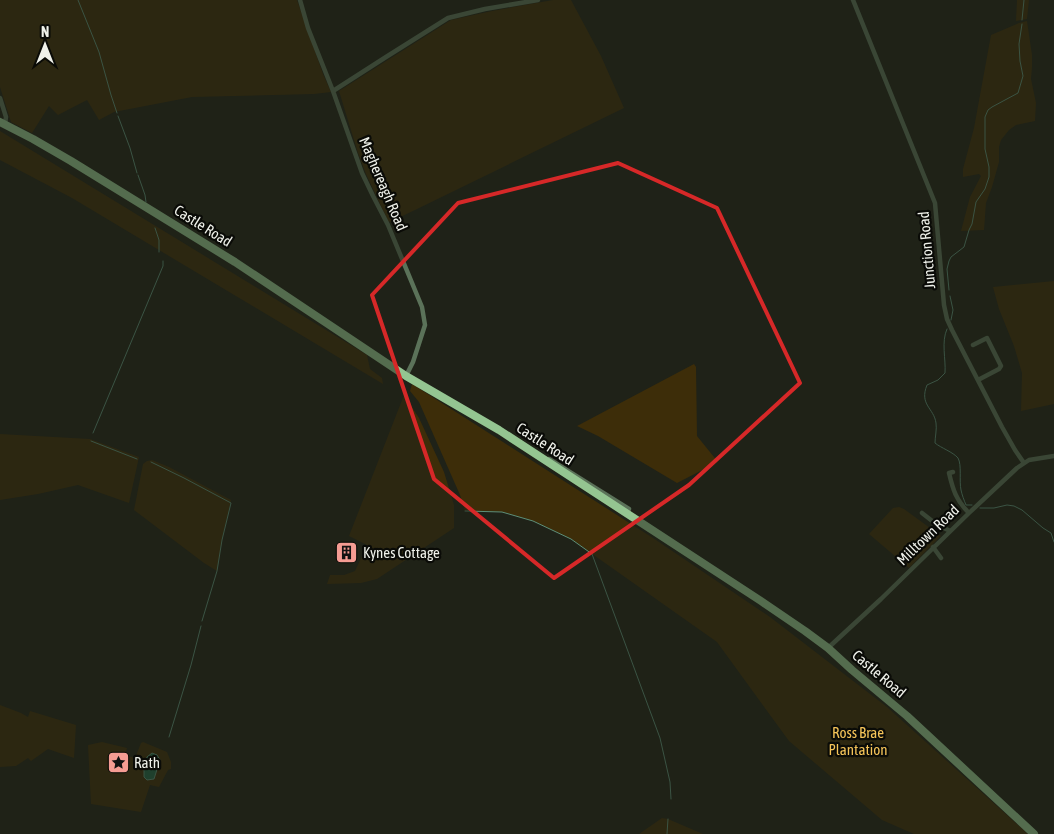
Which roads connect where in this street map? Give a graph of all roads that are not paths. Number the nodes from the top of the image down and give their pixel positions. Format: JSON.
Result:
{"nodes":[{"id":1,"x":300,"y":0,"type":"edge"},
{"id":2,"x":538,"y":0,"type":"edge"},
{"id":3,"x":853,"y":0,"type":"edge"},
{"id":4,"x":333,"y":91,"type":"junction"},
{"id":5,"x":0,"y":98,"type":"edge"},
{"id":6,"x":3,"y":123,"type":"edge"},
{"id":7,"x":984,"y":332,"type":"dead end"},
{"id":8,"x":987,"y":338,"type":"junction"},
{"id":9,"x":973,"y":345,"type":"dead end"},
{"id":10,"x":406,"y":376,"type":"junction"},
{"id":11,"x":978,"y":380,"type":"junction"},
{"id":12,"x":1054,"y":456,"type":"edge"},
{"id":13,"x":1024,"y":463,"type":"junction"},
{"id":14,"x":953,"y":472,"type":"dead end"},
{"id":15,"x":922,"y":513,"type":"dead end"},
{"id":16,"x":969,"y":513,"type":"junction"},
{"id":17,"x":950,"y":531,"type":"junction"},
{"id":18,"x":933,"y":547,"type":"junction"},
{"id":19,"x":941,"y":558,"type":"dead end"},
{"id":20,"x":828,"y":648,"type":"junction"},
{"id":21,"x":1034,"y":834,"type":"edge"}],
"edges":[{"from":1,"to":4,"type":"street","name":"Maghereagh Road"},
{"from":2,"to":4,"type":"street"},
{"from":3,"to":11,"type":"street","name":"Junction Road"},
{"from":4,"to":10,"type":"street","name":"Maghereagh Road"},
{"from":5,"to":6,"type":"street","name":"Castle Road"},
{"from":6,"to":10,"type":"main road","name":"Castle Road"},
{"from":7,"to":8,"type":"street"},
{"from":8,"to":9,"type":"street"},
{"from":8,"to":11,"type":"street"},
{"from":10,"to":20,"type":"main road","name":"Castle Road"},
{"from":11,"to":13,"type":"street","name":"Junction Road"},
{"from":12,"to":13,"type":"street","name":"Milltown Road"},
{"from":13,"to":16,"type":"street","name":"Milltown Road"},
{"from":14,"to":16,"type":"street"},
{"from":15,"to":17,"type":"street"},
{"from":16,"to":17,"type":"street","name":"Milltown Road"},
{"from":17,"to":18,"type":"street","name":"Milltown Road"},
{"from":18,"to":19,"type":"street"},
{"from":18,"to":20,"type":"street","name":"Milltown Road"},
{"from":20,"to":21,"type":"main road","name":"Castle Road"}]}
